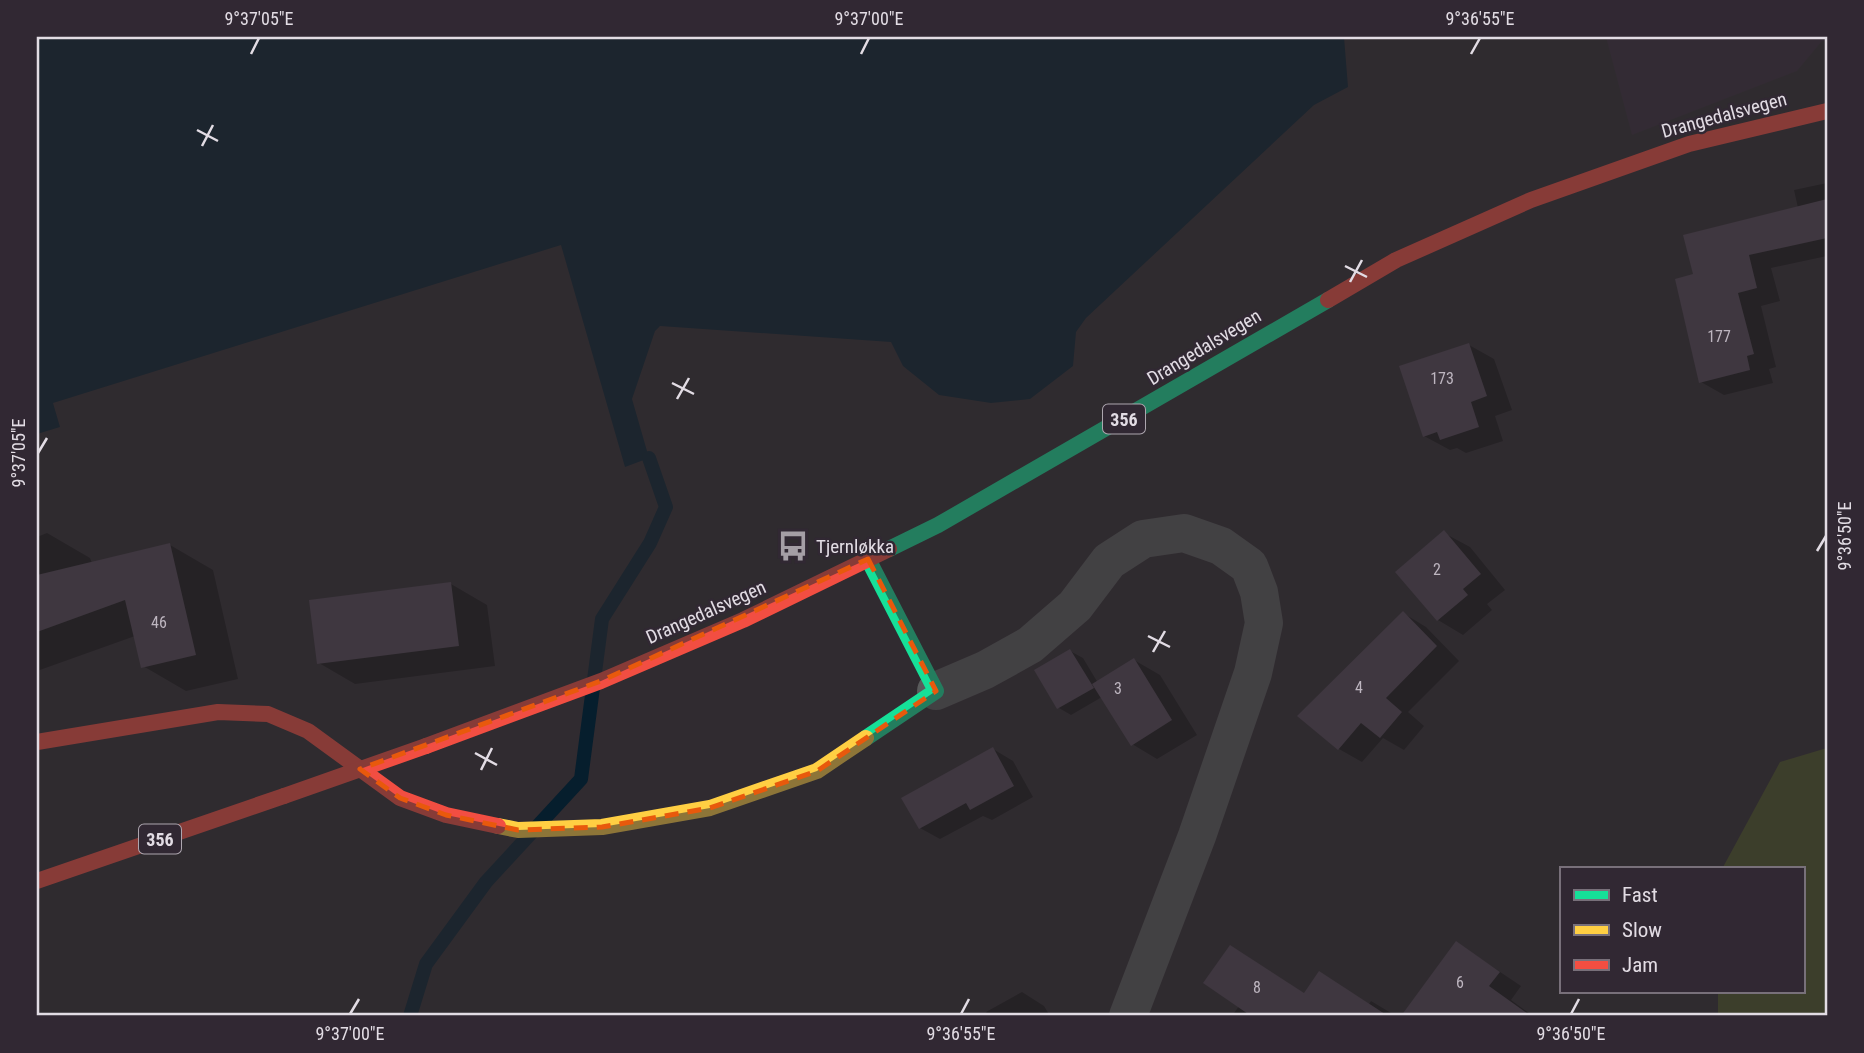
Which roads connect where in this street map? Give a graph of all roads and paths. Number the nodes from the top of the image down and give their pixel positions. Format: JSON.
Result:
{"nodes":[{"id":1,"x":1827,"y":111,"type":"edge"},
{"id":2,"x":868,"y":559,"type":"junction"},
{"id":3,"x":936,"y":691,"type":"junction"},
{"id":4,"x":37,"y":742,"type":"edge"},
{"id":5,"x":37,"y":881,"type":"edge"},
{"id":6,"x":1128,"y":1016,"type":"edge"}],
"edges":[{"from":1,"to":2,"type":"main road","name":"Drangedalsvegen","number":"356"},
{"from":2,"to":3,"type":"main road"},
{"from":2,"to":5,"type":"main road","name":"Drangedalsvegen","number":"356","bridge":true},
{"from":3,"to":4,"type":"main road"},
{"from":3,"to":6,"type":"street"}]}
